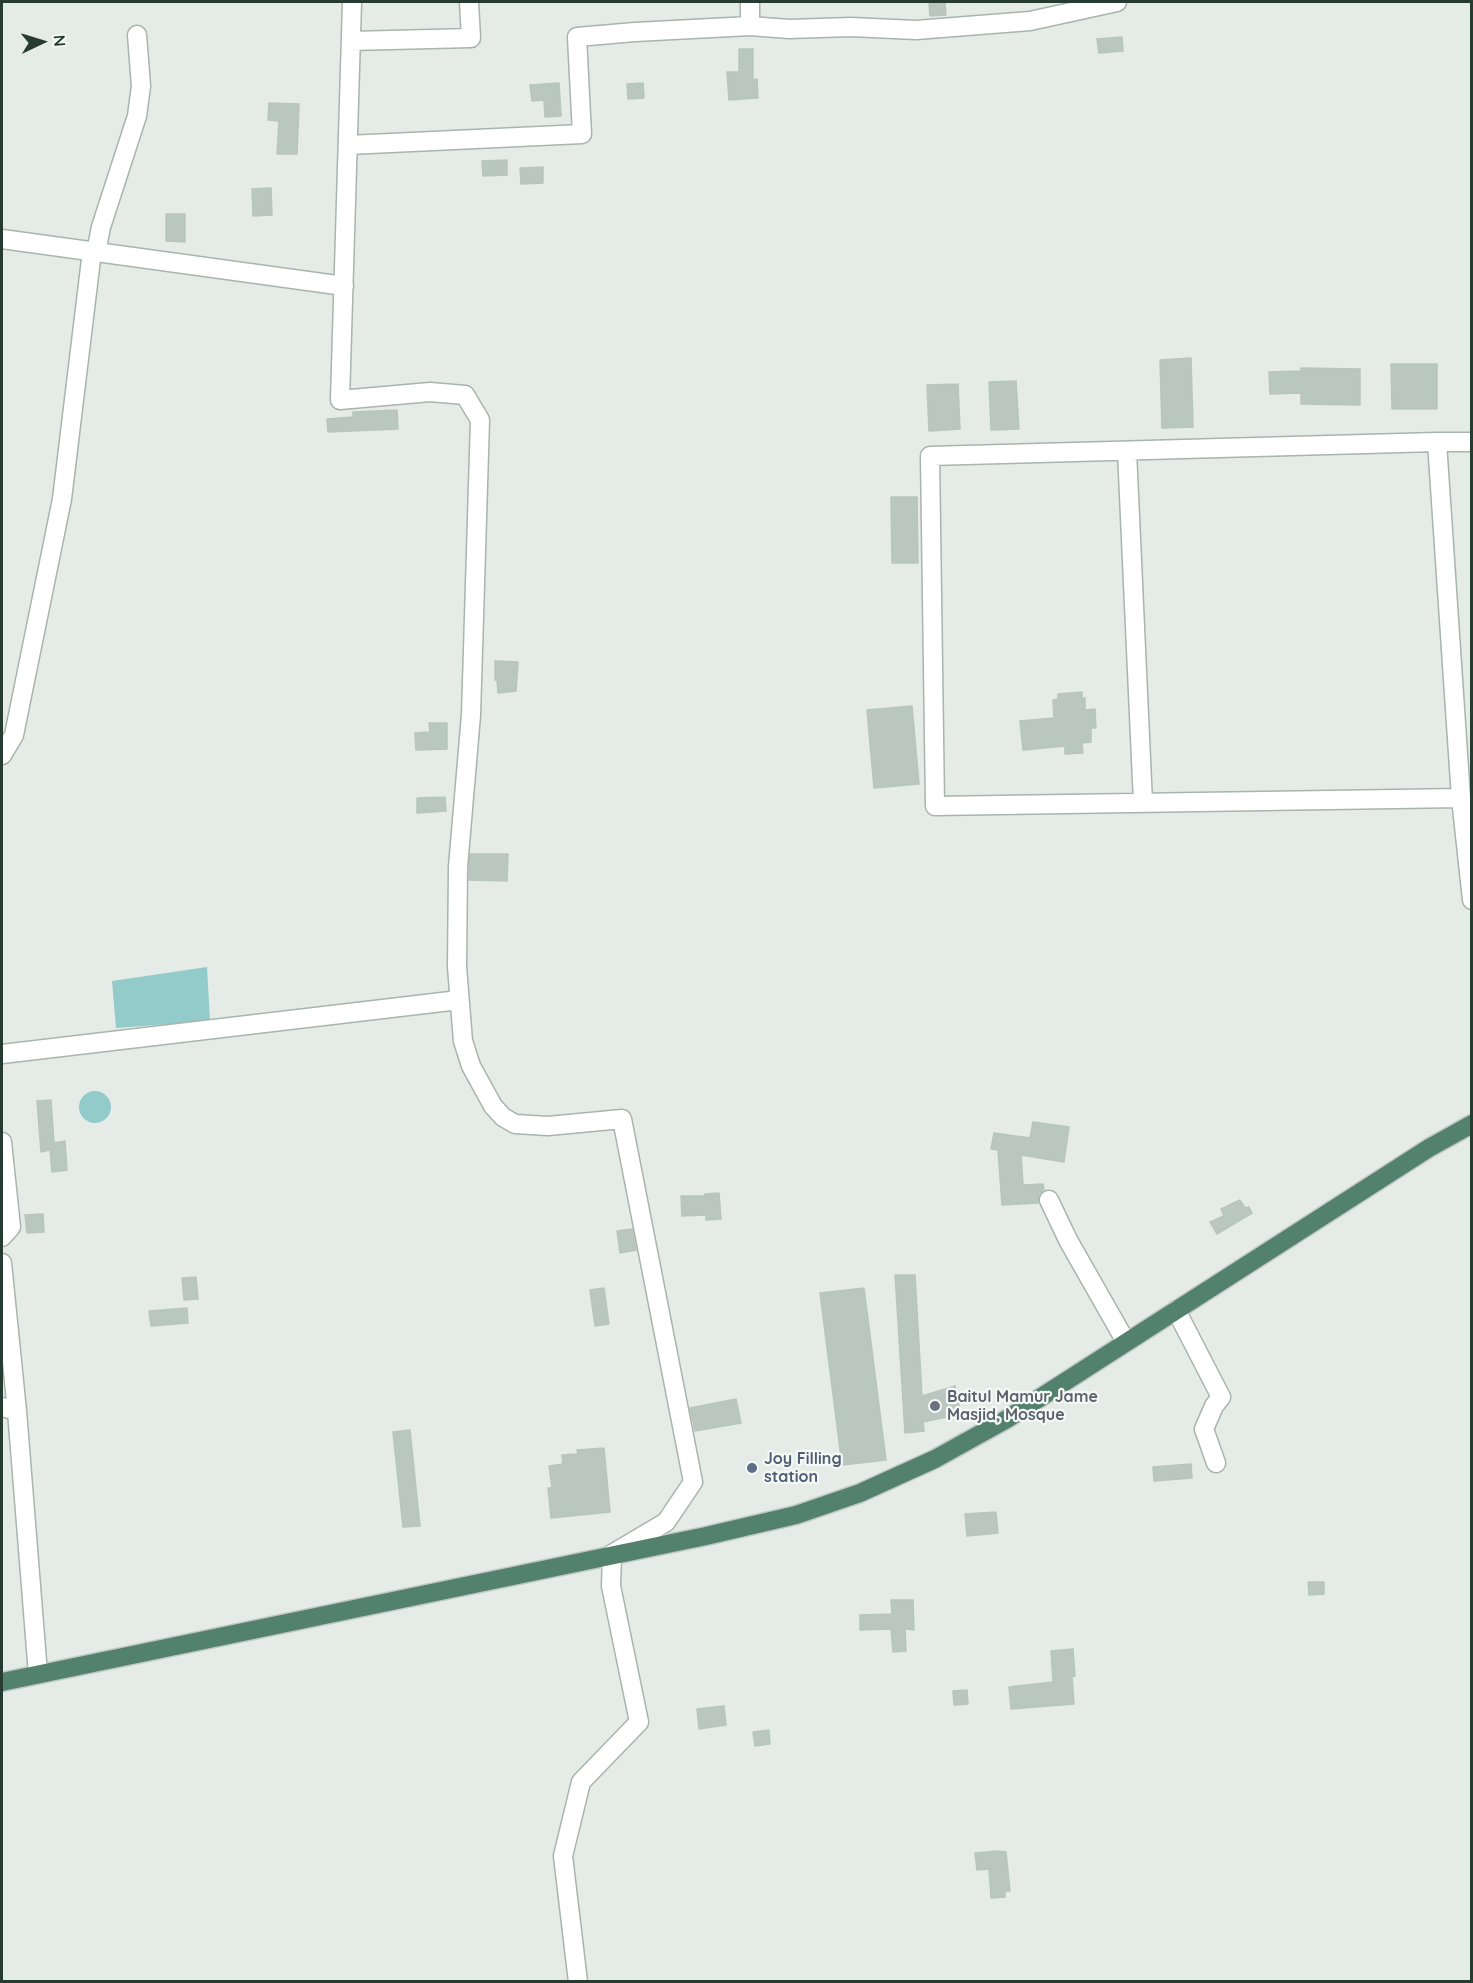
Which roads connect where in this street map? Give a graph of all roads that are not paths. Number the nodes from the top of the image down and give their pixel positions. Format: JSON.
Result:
{"nodes":[{"id":1,"x":352,"y":2,"type":"edge"},
{"id":2,"x":469,"y":2,"type":"edge"},
{"id":3,"x":750,"y":2,"type":"edge"},
{"id":4,"x":1117,"y":2,"type":"edge"},
{"id":5,"x":750,"y":26,"type":"junction"},
{"id":6,"x":137,"y":35,"type":"dead end"},
{"id":7,"x":351,"y":41,"type":"junction"},
{"id":8,"x":348,"y":145,"type":"junction"},
{"id":9,"x":2,"y":239,"type":"edge"},
{"id":10,"x":94,"y":251,"type":"junction"},
{"id":11,"x":344,"y":286,"type":"junction"},
{"id":12,"x":1437,"y":442,"type":"junction"},
{"id":13,"x":1472,"y":442,"type":"edge"},
{"id":14,"x":1126,"y":451,"type":"junction"},
{"id":15,"x":2,"y":755,"type":"edge"},
{"id":16,"x":1461,"y":798,"type":"junction"},
{"id":17,"x":1143,"y":803,"type":"junction"},
{"id":18,"x":1472,"y":900,"type":"edge"},
{"id":19,"x":459,"y":1000,"type":"junction"},
{"id":20,"x":2,"y":1054,"type":"edge"},
{"id":21,"x":1472,"y":1124,"type":"edge"},
{"id":22,"x":2,"y":1142,"type":"edge"},
{"id":23,"x":1049,"y":1200,"type":"dead end"},
{"id":24,"x":2,"y":1237,"type":"edge"},
{"id":25,"x":2,"y":1263,"type":"edge"},
{"id":26,"x":1176,"y":1310,"type":"junction"},
{"id":27,"x":1126,"y":1342,"type":"junction"},
{"id":28,"x":9,"y":1409,"type":"edge"},
{"id":29,"x":1216,"y":1463,"type":"dead end"},
{"id":30,"x":612,"y":1554,"type":"junction"},
{"id":31,"x":38,"y":1674,"type":"junction"},
{"id":32,"x":2,"y":1682,"type":"edge"},
{"id":33,"x":578,"y":1982,"type":"edge"}],
"edges":[{"from":1,"to":7,"type":"street"},
{"from":2,"to":7,"type":"street"},
{"from":3,"to":5,"type":"street"},
{"from":4,"to":5,"type":"street"},
{"from":5,"to":8,"type":"street"},
{"from":6,"to":10,"type":"street"},
{"from":7,"to":8,"type":"street"},
{"from":8,"to":11,"type":"street"},
{"from":9,"to":10,"type":"street"},
{"from":10,"to":11,"type":"street"},
{"from":10,"to":15,"type":"street"},
{"from":11,"to":19,"type":"street"},
{"from":12,"to":13,"type":"street"},
{"from":12,"to":14,"type":"street"},
{"from":12,"to":16,"type":"street"},
{"from":14,"to":17,"type":"street"},
{"from":14,"to":17,"type":"street"},
{"from":16,"to":17,"type":"street"},
{"from":16,"to":18,"type":"street"},
{"from":19,"to":20,"type":"street"},
{"from":19,"to":30,"type":"street"},
{"from":21,"to":26,"type":"highway"},
{"from":22,"to":24,"type":"street"},
{"from":23,"to":27,"type":"street"},
{"from":25,"to":28,"type":"street"},
{"from":26,"to":27,"type":"highway"},
{"from":26,"to":29,"type":"street"},
{"from":27,"to":30,"type":"highway"},
{"from":28,"to":31,"type":"street"},
{"from":30,"to":31,"type":"highway"},
{"from":30,"to":33,"type":"street"},
{"from":31,"to":32,"type":"highway"}]}
